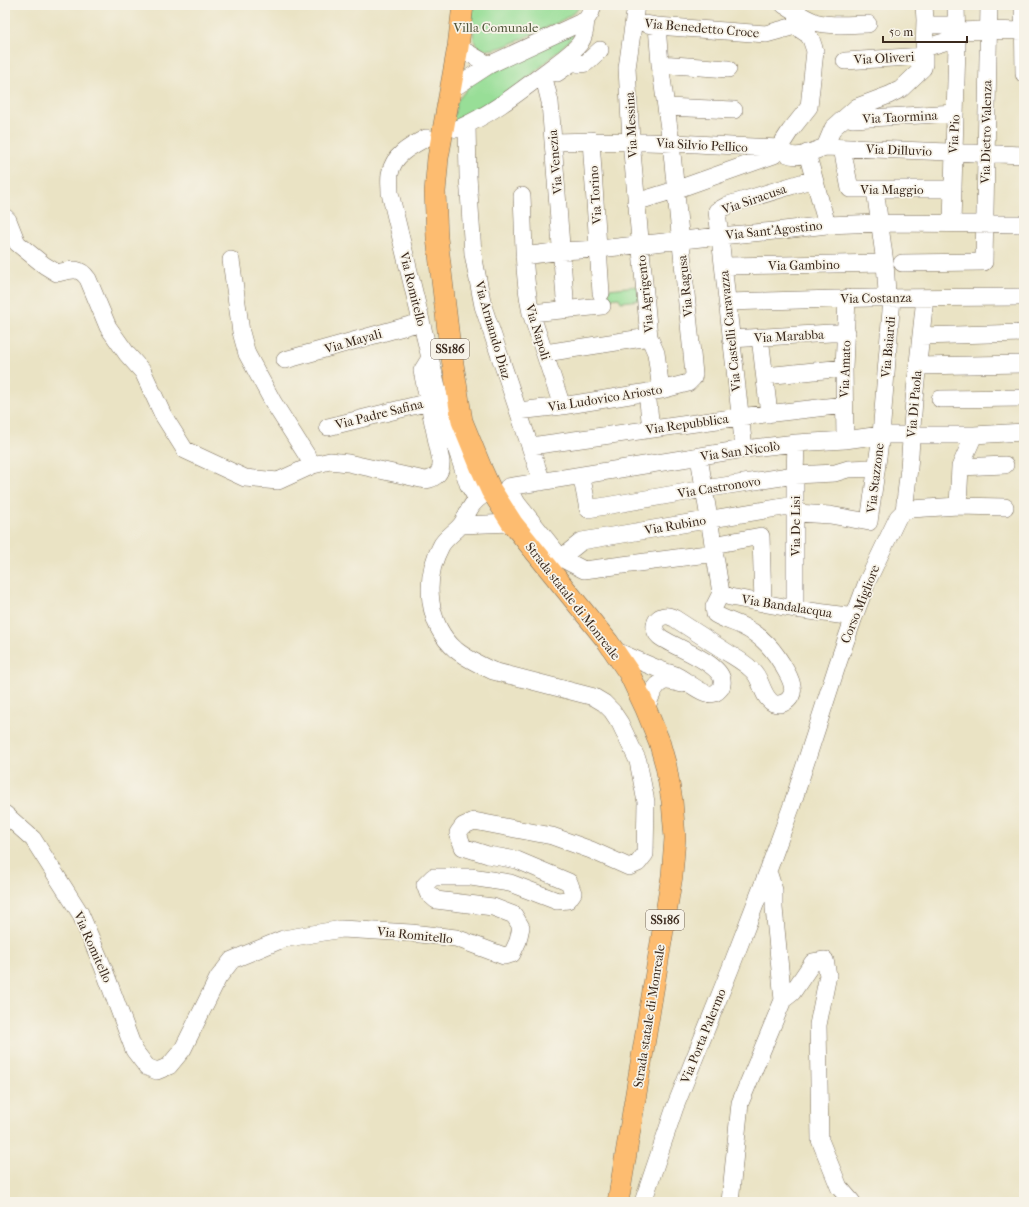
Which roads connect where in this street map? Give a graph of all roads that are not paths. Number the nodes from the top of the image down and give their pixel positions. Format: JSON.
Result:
{"nodes":[{"id":1,"x":463,"y":5,"type":"edge"},
{"id":2,"x":1023,"y":5,"type":"edge"},
{"id":3,"x":787,"y":6,"type":"edge"},
{"id":4,"x":589,"y":12,"type":"edge"},
{"id":5,"x":634,"y":13,"type":"edge"},
{"id":6,"x":925,"y":17,"type":"edge"},
{"id":7,"x":868,"y":24,"type":"dead end"},
{"id":8,"x":988,"y":24,"type":"edge"},
{"id":9,"x":956,"y":25,"type":"edge"},
{"id":10,"x":657,"y":26,"type":"junction"},
{"id":11,"x":795,"y":26,"type":"junction"},
{"id":12,"x":1023,"y":31,"type":"edge"},
{"id":13,"x":458,"y":47,"type":"junction"},
{"id":14,"x":1024,"y":49,"type":"edge"},
{"id":15,"x":600,"y":50,"type":"dead end"},
{"id":16,"x":924,"y":52,"type":"junction"},
{"id":17,"x":844,"y":61,"type":"dead end"},
{"id":18,"x":660,"y":64,"type":"junction"},
{"id":19,"x":489,"y":66,"type":"junction"},
{"id":20,"x":728,"y":69,"type":"dead end"},
{"id":21,"x":545,"y":72,"type":"junction"},
{"id":22,"x":1024,"y":74,"type":"edge"},
{"id":23,"x":449,"y":91,"type":"junction"},
{"id":24,"x":666,"y":107,"type":"junction"},
{"id":25,"x":734,"y":110,"type":"dead end"},
{"id":26,"x":955,"y":114,"type":"junction"},
{"id":27,"x":846,"y":117,"type":"junction"},
{"id":28,"x":426,"y":138,"type":"dead end"},
{"id":29,"x":591,"y":140,"type":"junction"},
{"id":30,"x":631,"y":141,"type":"junction"},
{"id":31,"x":554,"y":142,"type":"junction"},
{"id":32,"x":671,"y":143,"type":"junction"},
{"id":33,"x":825,"y":147,"type":"junction"},
{"id":34,"x":779,"y":148,"type":"junction"},
{"id":35,"x":842,"y":148,"type":"junction"},
{"id":36,"x":953,"y":152,"type":"junction"},
{"id":37,"x":807,"y":153,"type":"junction"},
{"id":38,"x":986,"y":154,"type":"junction"},
{"id":39,"x":1024,"y":155,"type":"edge"},
{"id":40,"x":814,"y":179,"type":"junction"},
{"id":41,"x":876,"y":189,"type":"junction"},
{"id":42,"x":952,"y":189,"type":"junction"},
{"id":43,"x":675,"y":190,"type":"junction"},
{"id":44,"x":522,"y":196,"type":"dead end"},
{"id":45,"x":636,"y":202,"type":"junction"},
{"id":46,"x":5,"y":217,"type":"edge"},
{"id":47,"x":880,"y":223,"type":"junction"},
{"id":48,"x":952,"y":223,"type":"junction"},
{"id":49,"x":985,"y":223,"type":"junction"},
{"id":50,"x":1024,"y":224,"type":"edge"},
{"id":51,"x":827,"y":225,"type":"junction"},
{"id":52,"x":720,"y":236,"type":"junction"},
{"id":53,"x":680,"y":240,"type":"junction"},
{"id":54,"x":640,"y":244,"type":"junction"},
{"id":55,"x":599,"y":249,"type":"junction"},
{"id":56,"x":561,"y":251,"type":"junction"},
{"id":57,"x":524,"y":256,"type":"junction"},
{"id":58,"x":231,"y":260,"type":"dead end"},
{"id":59,"x":885,"y":263,"type":"junction"},
{"id":60,"x":902,"y":263,"type":"dead end"},
{"id":61,"x":724,"y":266,"type":"junction"},
{"id":62,"x":565,"y":298,"type":"dead end"},
{"id":63,"x":847,"y":298,"type":"junction"},
{"id":64,"x":892,"y":298,"type":"junction"},
{"id":65,"x":925,"y":298,"type":"junction"},
{"id":66,"x":1024,"y":298,"type":"edge"},
{"id":67,"x":728,"y":302,"type":"junction"},
{"id":68,"x":531,"y":313,"type":"junction"},
{"id":69,"x":421,"y":322,"type":"junction"},
{"id":70,"x":847,"y":332,"type":"junction"},
{"id":71,"x":1024,"y":333,"type":"edge"},
{"id":72,"x":921,"y":336,"type":"junction"},
{"id":73,"x":649,"y":337,"type":"junction"},
{"id":74,"x":760,"y":337,"type":"junction"},
{"id":75,"x":731,"y":339,"type":"junction"},
{"id":76,"x":545,"y":353,"type":"junction"},
{"id":77,"x":430,"y":358,"type":"junction"},
{"id":78,"x":285,"y":360,"type":"dead end"},
{"id":79,"x":1024,"y":364,"type":"edge"},
{"id":80,"x":918,"y":366,"type":"junction"},
{"id":81,"x":844,"y":368,"type":"junction"},
{"id":82,"x":765,"y":376,"type":"junction"},
{"id":83,"x":691,"y":381,"type":"joint"},
{"id":84,"x":654,"y":391,"type":"junction"},
{"id":85,"x":1024,"y":398,"type":"edge"},
{"id":86,"x":940,"y":399,"type":"dead end"},
{"id":87,"x":429,"y":402,"type":"junction"},
{"id":88,"x":844,"y":405,"type":"junction"},
{"id":89,"x":562,"y":406,"type":"junction"},
{"id":90,"x":518,"y":411,"type":"junction"},
{"id":91,"x":769,"y":414,"type":"junction"},
{"id":92,"x":739,"y":416,"type":"junction"},
{"id":93,"x":328,"y":427,"type":"dead end"},
{"id":94,"x":651,"y":430,"type":"junction"},
{"id":95,"x":1024,"y":432,"type":"edge"},
{"id":96,"x":880,"y":435,"type":"junction"},
{"id":97,"x":911,"y":435,"type":"junction"},
{"id":98,"x":974,"y":435,"type":"junction"},
{"id":99,"x":845,"y":440,"type":"junction"},
{"id":100,"x":796,"y":443,"type":"junction"},
{"id":101,"x":531,"y":446,"type":"junction"},
{"id":102,"x":744,"y":449,"type":"junction"},
{"id":103,"x":699,"y":457,"type":"junction"},
{"id":104,"x":313,"y":465,"type":"junction"},
{"id":105,"x":1005,"y":465,"type":"dead end"},
{"id":106,"x":960,"y":467,"type":"junction"},
{"id":107,"x":876,"y":468,"type":"junction"},
{"id":108,"x":795,"y":476,"type":"junction"},
{"id":109,"x":542,"y":482,"type":"junction"},
{"id":110,"x":583,"y":484,"type":"dead end"},
{"id":111,"x":704,"y":488,"type":"junction"},
{"id":112,"x":492,"y":492,"type":"junction"},
{"id":113,"x":958,"y":506,"type":"junction"},
{"id":114,"x":1005,"y":507,"type":"dead end"},
{"id":115,"x":796,"y":509,"type":"junction"},
{"id":116,"x":904,"y":511,"type":"junction"},
{"id":117,"x":709,"y":519,"type":"junction"},
{"id":118,"x":869,"y":522,"type":"joint"},
{"id":119,"x":512,"y":523,"type":"junction"},
{"id":120,"x":461,"y":525,"type":"junction"},
{"id":121,"x":714,"y":549,"type":"junction"},
{"id":122,"x":561,"y":558,"type":"junction"},
{"id":123,"x":721,"y":593,"type":"junction"},
{"id":124,"x":762,"y":603,"type":"junction"},
{"id":125,"x":795,"y":609,"type":"junction"},
{"id":126,"x":854,"y":617,"type":"junction"},
{"id":127,"x":612,"y":649,"type":"junction"},
{"id":128,"x":693,"y":686,"type":"junction"},
{"id":129,"x":646,"y":709,"type":"junction"},
{"id":130,"x":5,"y":814,"type":"edge"},
{"id":131,"x":768,"y":871,"type":"junction"},
{"id":132,"x":783,"y":1000,"type":"junction"},
{"id":133,"x":618,"y":1202,"type":"edge"},
{"id":134,"x":643,"y":1202,"type":"edge"},
{"id":135,"x":730,"y":1202,"type":"edge"},
{"id":136,"x":852,"y":1202,"type":"edge"}],
"edges":[{"from":1,"to":13,"type":"main road","name":"Strada statale di Monreale","number":"SS186"},
{"from":2,"to":12,"type":"street"},
{"from":3,"to":7,"type":"street"},
{"from":3,"to":11,"type":"street"},
{"from":4,"to":19,"type":"street"},
{"from":4,"to":21,"type":"street"},
{"from":5,"to":10,"type":"street","name":"Via Benedetto Croce"},
{"from":5,"to":30,"type":"street","name":"Via Messina"},
{"from":6,"to":9,"type":"street"},
{"from":6,"to":16,"type":"street"},
{"from":8,"to":9,"type":"street"},
{"from":8,"to":12,"type":"street"},
{"from":8,"to":38,"type":"street","name":"Via Dietro Valenza"},
{"from":9,"to":16,"type":"street","name":"Via Oliveri"},
{"from":9,"to":26,"type":"street","name":"Via Pio"},
{"from":10,"to":11,"type":"street","name":"Via Benedetto Croce"},
{"from":10,"to":18,"type":"street","name":"Via Ragusa"},
{"from":11,"to":34,"type":"street"},
{"from":12,"to":14,"type":"street"},
{"from":13,"to":19,"type":"street"},
{"from":13,"to":23,"type":"main road","name":"Strada statale di Monreale","number":"SS186"},
{"from":14,"to":22,"type":"street"},
{"from":15,"to":21,"type":"street"},
{"from":16,"to":17,"type":"street","name":"Via Oliveri"},
{"from":16,"to":27,"type":"street"},
{"from":18,"to":20,"type":"street"},
{"from":18,"to":24,"type":"street","name":"Via Ragusa"},
{"from":19,"to":23,"type":"street"},
{"from":21,"to":31,"type":"street","name":"Via Venezia"},
{"from":21,"to":90,"type":"street","name":"Via Armando Diaz"},
{"from":23,"to":112,"type":"main road","name":"Strada statale di Monreale","number":"SS186"},
{"from":24,"to":25,"type":"street"},
{"from":24,"to":32,"type":"street","name":"Via Ragusa"},
{"from":26,"to":27,"type":"street","name":"Via Taormina"},
{"from":26,"to":36,"type":"street","name":"Via Pio"},
{"from":27,"to":33,"type":"street"},
{"from":28,"to":69,"type":"street","name":"Via Romitello"},
{"from":29,"to":30,"type":"street","name":"Via Silvio Pellico"},
{"from":29,"to":31,"type":"street","name":"Via Silvio Pellico"},
{"from":29,"to":55,"type":"street","name":"Via Torino"},
{"from":30,"to":32,"type":"street","name":"Via Silvio Pellico"},
{"from":30,"to":45,"type":"street","name":"Via Messina"},
{"from":31,"to":56,"type":"street","name":"Via Venezia"},
{"from":32,"to":34,"type":"street","name":"Via Silvio Pellico"},
{"from":32,"to":43,"type":"street","name":"Via Ragusa"},
{"from":33,"to":35,"type":"street","name":"Via Dilluvio"},
{"from":33,"to":37,"type":"street","name":"Via Dilluvio"},
{"from":34,"to":37,"type":"street","name":"Via Dilluvio"},
{"from":34,"to":43,"type":"street"},
{"from":35,"to":36,"type":"street","name":"Via Dilluvio"},
{"from":35,"to":41,"type":"street","name":"Via Maggio"},
{"from":36,"to":38,"type":"street","name":"Via Dilluvio"},
{"from":36,"to":42,"type":"street","name":"Via Pio"},
{"from":37,"to":40,"type":"street"},
{"from":38,"to":39,"type":"street","name":"Via Dilluvio"},
{"from":38,"to":49,"type":"street","name":"Via Dietro Valenza"},
{"from":40,"to":51,"type":"street"},
{"from":40,"to":52,"type":"street","name":"Via Siracusa"},
{"from":41,"to":42,"type":"street","name":"Via Maggio"},
{"from":41,"to":47,"type":"street","name":"Via Baiardi"},
{"from":42,"to":48,"type":"street","name":"Via Pio"},
{"from":43,"to":45,"type":"street"},
{"from":43,"to":53,"type":"street","name":"Via Ragusa"},
{"from":44,"to":57,"type":"street","name":"Via Napoli"},
{"from":45,"to":54,"type":"street","name":"Via Messina"},
{"from":46,"to":104,"type":"street"},
{"from":47,"to":48,"type":"street","name":"Via Sant'Agostino"},
{"from":47,"to":51,"type":"street","name":"Via Sant'Agostino"},
{"from":47,"to":59,"type":"street","name":"Via Baiardi"},
{"from":48,"to":49,"type":"street","name":"Via Sant'Agostino"},
{"from":49,"to":50,"type":"street","name":"Via Sant'Agostino"},
{"from":49,"to":60,"type":"street"},
{"from":51,"to":52,"type":"street","name":"Via Sant'Agostino"},
{"from":52,"to":53,"type":"street","name":"Via Sant'Agostino"},
{"from":52,"to":61,"type":"street","name":"Via Castelli Caravazza"},
{"from":53,"to":54,"type":"street","name":"Via Sant'Agostino"},
{"from":53,"to":83,"type":"street","name":"Via Ragusa"},
{"from":54,"to":55,"type":"street","name":"Via Sant'Agostino"},
{"from":54,"to":73,"type":"street","name":"Via Agrigento"},
{"from":55,"to":56,"type":"street","name":"Via Sant'Agostino"},
{"from":55,"to":68,"type":"street","name":"Via Torino"},
{"from":56,"to":57,"type":"street","name":"Via Sant'Agostino"},
{"from":56,"to":62,"type":"street","name":"Via Venezia"},
{"from":57,"to":68,"type":"street","name":"Via Napoli"},
{"from":58,"to":104,"type":"street"},
{"from":59,"to":61,"type":"street","name":"Via Gambino"},
{"from":59,"to":64,"type":"street","name":"Via Baiardi"},
{"from":61,"to":67,"type":"street","name":"Via Castelli Caravazza"},
{"from":63,"to":64,"type":"street","name":"Via Costanza"},
{"from":63,"to":67,"type":"street","name":"Via Costanza"},
{"from":63,"to":70,"type":"street","name":"Via Amato"},
{"from":64,"to":65,"type":"street","name":"Via Costanza"},
{"from":64,"to":96,"type":"street","name":"Via Baiardi"},
{"from":65,"to":66,"type":"street","name":"Via Costanza"},
{"from":65,"to":72,"type":"street","name":"Via Di Paola"},
{"from":67,"to":75,"type":"street","name":"Via Castelli Caravazza"},
{"from":68,"to":76,"type":"street","name":"Via Napoli"},
{"from":69,"to":77,"type":"street","name":"Via Romitello"},
{"from":69,"to":78,"type":"street","name":"Via Mayali"},
{"from":70,"to":74,"type":"street","name":"Via Marabba"},
{"from":70,"to":81,"type":"street","name":"Via Amato"},
{"from":71,"to":72,"type":"street"},
{"from":72,"to":80,"type":"street","name":"Via Di Paola"},
{"from":73,"to":76,"type":"street"},
{"from":73,"to":84,"type":"street","name":"Via Agrigento"},
{"from":74,"to":75,"type":"street","name":"Via Marabba"},
{"from":74,"to":82,"type":"street"},
{"from":75,"to":92,"type":"street","name":"Via Castelli Caravazza"},
{"from":76,"to":89,"type":"street","name":"Via Napoli"},
{"from":77,"to":87,"type":"street"},
{"from":77,"to":112,"type":"street","name":"Via Romitello"},
{"from":79,"to":80,"type":"street"},
{"from":80,"to":97,"type":"street","name":"Via Di Paola"},
{"from":81,"to":82,"type":"street"},
{"from":81,"to":88,"type":"street","name":"Via Amato"},
{"from":82,"to":91,"type":"street"},
{"from":83,"to":84,"type":"street","name":"Via Ludovico Ariosto"},
{"from":84,"to":89,"type":"street","name":"Via Ludovico Ariosto"},
{"from":84,"to":94,"type":"street","name":"Via Agrigento"},
{"from":85,"to":86,"type":"street"},
{"from":87,"to":93,"type":"street","name":"Via Padre Safina"},
{"from":87,"to":104,"type":"street"},
{"from":88,"to":91,"type":"street","name":"Via Repubblica"},
{"from":88,"to":99,"type":"street","name":"Via Amato"},
{"from":89,"to":90,"type":"street","name":"Via Ludovico Ariosto"},
{"from":90,"to":101,"type":"street","name":"Via Armando Diaz"},
{"from":91,"to":92,"type":"street","name":"Via Repubblica"},
{"from":92,"to":94,"type":"street","name":"Via Repubblica"},
{"from":92,"to":102,"type":"street","name":"Via Castelli Caravazza"},
{"from":94,"to":101,"type":"street","name":"Via Repubblica"},
{"from":95,"to":98,"type":"street"},
{"from":96,"to":97,"type":"street","name":"Via San Nicolò"},
{"from":96,"to":99,"type":"street","name":"Via San Nicolò"},
{"from":96,"to":107,"type":"street","name":"Via Stazzone"},
{"from":97,"to":98,"type":"street","name":"Via San Nicolò"},
{"from":97,"to":116,"type":"street","name":"Via Di Paola"},
{"from":98,"to":106,"type":"street"},
{"from":99,"to":100,"type":"street","name":"Via San Nicolò"},
{"from":100,"to":102,"type":"street","name":"Via San Nicolò"},
{"from":100,"to":108,"type":"street","name":"Via De Lisi"},
{"from":101,"to":109,"type":"street","name":"Via Armando Diaz"},
{"from":102,"to":103,"type":"street","name":"Via San Nicolò"},
{"from":103,"to":109,"type":"street","name":"Via San Nicolò"},
{"from":103,"to":111,"type":"street"},
{"from":105,"to":106,"type":"street"},
{"from":106,"to":113,"type":"street"},
{"from":107,"to":108,"type":"street","name":"Via Castronovo"},
{"from":107,"to":118,"type":"street","name":"Via Stazzone"},
{"from":108,"to":111,"type":"street","name":"Via Castronovo"},
{"from":108,"to":115,"type":"street","name":"Via De Lisi"},
{"from":109,"to":112,"type":"street","name":"Via San Nicolò"},
{"from":110,"to":111,"type":"street","name":"Via Castronovo"},
{"from":111,"to":117,"type":"street"},
{"from":112,"to":119,"type":"main road","name":"Strada statale di Monreale","number":"SS186"},
{"from":112,"to":120,"type":"street"},
{"from":112,"to":122,"type":"street","name":"Via Romitello"},
{"from":113,"to":114,"type":"street"},
{"from":113,"to":116,"type":"street"},
{"from":115,"to":117,"type":"street","name":"Via Rubino"},
{"from":115,"to":118,"type":"street","name":"Via Rubino"},
{"from":115,"to":125,"type":"street","name":"Via De Lisi"},
{"from":116,"to":126,"type":"street","name":"Corso Migliore"},
{"from":117,"to":121,"type":"street"},
{"from":117,"to":122,"type":"street","name":"Via Rubino"},
{"from":119,"to":120,"type":"street"},
{"from":119,"to":127,"type":"main road","name":"Strada statale di Monreale","number":"SS186"},
{"from":120,"to":130,"type":"street","name":"Via Romitello"},
{"from":121,"to":122,"type":"street"},
{"from":121,"to":123,"type":"street"},
{"from":121,"to":124,"type":"street"},
{"from":123,"to":124,"type":"street","name":"Via Bandalacqua"},
{"from":123,"to":128,"type":"street"},
{"from":124,"to":125,"type":"street","name":"Via Bandalacqua"},
{"from":125,"to":126,"type":"street","name":"Via Bandalacqua"},
{"from":126,"to":131,"type":"street","name":"Corso Migliore"},
{"from":127,"to":128,"type":"street"},
{"from":127,"to":129,"type":"main road","name":"Strada statale di Monreale","number":"SS186"},
{"from":128,"to":129,"type":"street"},
{"from":129,"to":133,"type":"main road","name":"Strada statale di Monreale","number":"SS186"},
{"from":131,"to":132,"type":"street"},
{"from":131,"to":134,"type":"street","name":"Via Porta Palermo"},
{"from":132,"to":135,"type":"street"},
{"from":132,"to":136,"type":"street"}]}
